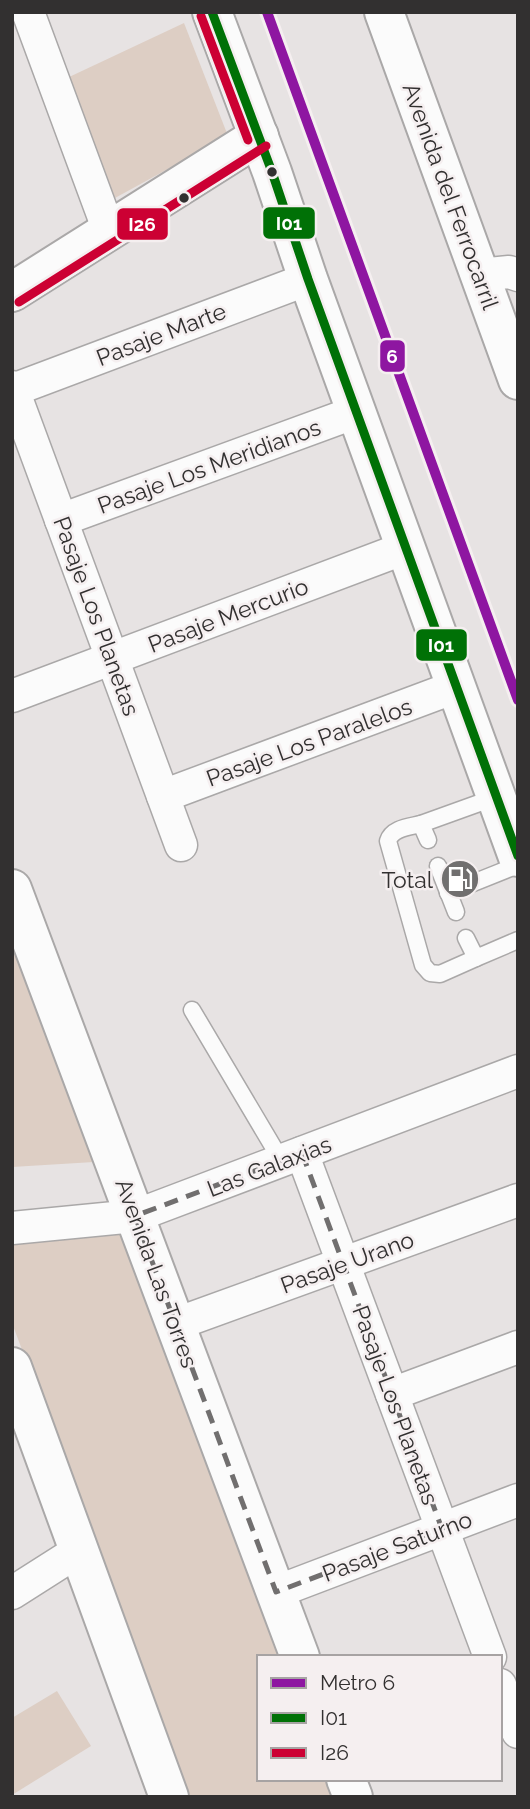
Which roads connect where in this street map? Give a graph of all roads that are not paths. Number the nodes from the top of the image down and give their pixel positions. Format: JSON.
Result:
{"nodes":[{"id":1,"x":28,"y":12,"type":"edge"},
{"id":2,"x":212,"y":12,"type":"edge"},
{"id":3,"x":384,"y":12,"type":"edge"},
{"id":4,"x":259,"y":136,"type":"junction"},
{"id":5,"x":109,"y":231,"type":"junction"},
{"id":6,"x":480,"y":275,"type":"junction"},
{"id":7,"x":518,"y":275,"type":"edge"},
{"id":8,"x":308,"y":279,"type":"junction"},
{"id":9,"x":12,"y":292,"type":"edge"},
{"id":10,"x":518,"y":380,"type":"edge"},
{"id":11,"x":13,"y":388,"type":"edge"},
{"id":12,"x":356,"y":412,"type":"junction"},
{"id":13,"x":61,"y":520,"type":"junction"},
{"id":14,"x":405,"y":548,"type":"junction"},
{"id":15,"x":112,"y":658,"type":"junction"},
{"id":16,"x":455,"y":687,"type":"junction"},
{"id":17,"x":12,"y":696,"type":"edge"},
{"id":18,"x":163,"y":796,"type":"junction"},
{"id":19,"x":496,"y":797,"type":"junction"},
{"id":20,"x":421,"y":824,"type":"junction"},
{"id":21,"x":428,"y":841,"type":"dead end"},
{"id":22,"x":181,"y":845,"type":"dead end"},
{"id":23,"x":518,"y":857,"type":"edge"},
{"id":24,"x":518,"y":865,"type":"edge"},
{"id":25,"x":438,"y":866,"type":"dead end"},
{"id":26,"x":12,"y":889,"type":"edge"},
{"id":27,"x":448,"y":893,"type":"junction"},
{"id":28,"x":456,"y":912,"type":"dead end"},
{"id":29,"x":466,"y":938,"type":"dead end"},
{"id":30,"x":518,"y":940,"type":"edge"},
{"id":31,"x":476,"y":958,"type":"junction"},
{"id":32,"x":192,"y":1010,"type":"dead end"},
{"id":33,"x":518,"y":1071,"type":"edge"},
{"id":34,"x":291,"y":1156,"type":"junction"},
{"id":35,"x":518,"y":1200,"type":"edge"},
{"id":36,"x":135,"y":1216,"type":"junction"},
{"id":37,"x":12,"y":1228,"type":"edge"},
{"id":38,"x":344,"y":1263,"type":"junction"},
{"id":39,"x":176,"y":1324,"type":"junction"},
{"id":40,"x":518,"y":1347,"type":"edge"},
{"id":41,"x":12,"y":1367,"type":"edge"},
{"id":42,"x":392,"y":1394,"type":"junction"},
{"id":43,"x":518,"y":1500,"type":"edge"},
{"id":44,"x":442,"y":1529,"type":"junction"},
{"id":45,"x":78,"y":1551,"type":"junction"},
{"id":46,"x":276,"y":1592,"type":"junction"},
{"id":47,"x":12,"y":1593,"type":"edge"},
{"id":48,"x":299,"y":1655,"type":"edge"},
{"id":49,"x":489,"y":1655,"type":"edge"},
{"id":50,"x":506,"y":1685,"type":"edge"},
{"id":51,"x":518,"y":1732,"type":"edge"},
{"id":52,"x":169,"y":1797,"type":"edge"}],
"edges":[{"from":1,"to":5,"type":"street"},
{"from":2,"to":4,"type":"street"},
{"from":3,"to":6,"type":"street","name":"Avenida del Ferrocarril"},
{"from":4,"to":5,"type":"street"},
{"from":4,"to":8,"type":"street"},
{"from":5,"to":9,"type":"street"},
{"from":6,"to":7,"type":"street"},
{"from":6,"to":10,"type":"street","name":"Avenida del Ferrocarril"},
{"from":8,"to":11,"type":"street","name":"Pasaje Marte"},
{"from":8,"to":12,"type":"street"},
{"from":11,"to":13,"type":"street","name":"Pasaje Los Planetas"},
{"from":12,"to":13,"type":"street","name":"Pasaje Los Meridianos"},
{"from":12,"to":14,"type":"street"},
{"from":13,"to":15,"type":"street","name":"Pasaje Los Planetas"},
{"from":14,"to":15,"type":"street","name":"Pasaje Mercurio"},
{"from":14,"to":16,"type":"street"},
{"from":15,"to":17,"type":"street","name":"Pasaje Mercurio"},
{"from":15,"to":18,"type":"street","name":"Pasaje Los Planetas"},
{"from":16,"to":18,"type":"street","name":"Pasaje Los Paralelos"},
{"from":16,"to":19,"type":"street"},
{"from":18,"to":22,"type":"street","name":"Pasaje Los Planetas"},
{"from":19,"to":20,"type":"lane"},
{"from":19,"to":23,"type":"street"},
{"from":20,"to":21,"type":"lane"},
{"from":20,"to":31,"type":"lane"},
{"from":24,"to":27,"type":"lane"},
{"from":25,"to":27,"type":"lane"},
{"from":26,"to":36,"type":"street","name":"Avenida Las Torres"},
{"from":27,"to":28,"type":"lane"},
{"from":29,"to":31,"type":"lane"},
{"from":30,"to":31,"type":"lane"},
{"from":32,"to":34,"type":"lane"},
{"from":33,"to":34,"type":"street","name":"Las Galaxias"},
{"from":34,"to":36,"type":"street","name":"Las Galaxias"},
{"from":34,"to":38,"type":"street","name":"Pasaje Los Planetas"},
{"from":35,"to":38,"type":"street","name":"Pasaje Urano"},
{"from":36,"to":37,"type":"street","name":"Las Galaxias"},
{"from":36,"to":39,"type":"street","name":"Avenida Las Torres"},
{"from":38,"to":39,"type":"street","name":"Pasaje Urano"},
{"from":38,"to":42,"type":"street","name":"Pasaje Los Planetas"},
{"from":39,"to":46,"type":"street","name":"Avenida Las Torres"},
{"from":40,"to":42,"type":"street"},
{"from":41,"to":45,"type":"street"},
{"from":42,"to":44,"type":"street","name":"Pasaje Los Planetas"},
{"from":43,"to":44,"type":"street","name":"Pasaje Saturno"},
{"from":44,"to":46,"type":"street","name":"Pasaje Saturno"},
{"from":44,"to":49,"type":"street","name":"Pasaje Los Planetas"},
{"from":45,"to":47,"type":"street"},
{"from":45,"to":52,"type":"street"},
{"from":46,"to":48,"type":"street","name":"Avenida Las Torres"},
{"from":50,"to":51,"type":"street"}]}
